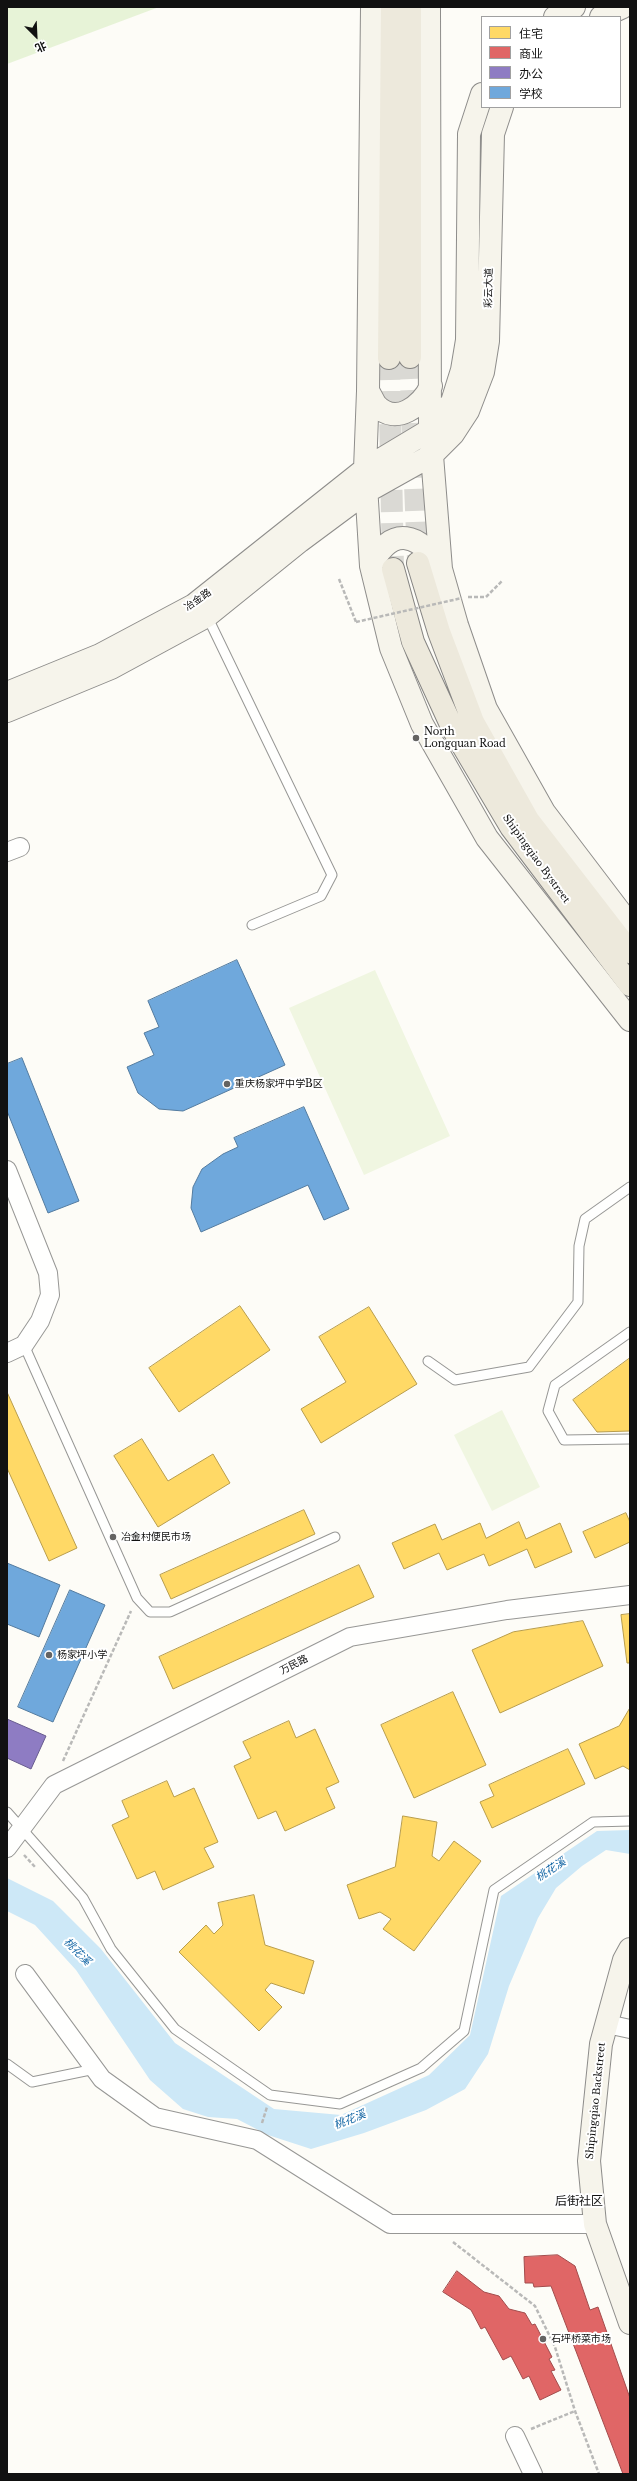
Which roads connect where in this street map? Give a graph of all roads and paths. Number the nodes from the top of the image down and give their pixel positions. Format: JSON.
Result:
{"nodes":[{"id":1,"x":372,"y":7,"type":"edge"},
{"id":2,"x":392,"y":7,"type":"edge"},
{"id":3,"x":410,"y":7,"type":"edge"},
{"id":4,"x":429,"y":7,"type":"edge"},
{"id":5,"x":574,"y":7,"type":"edge"},
{"id":6,"x":623,"y":7,"type":"edge"},
{"id":7,"x":557,"y":16,"type":"edge"},
{"id":8,"x":603,"y":16,"type":"edge"},
{"id":9,"x":481,"y":97,"type":"edge"},
{"id":10,"x":502,"y":108,"type":"edge"},
{"id":11,"x":431,"y":386,"type":"junction"},
{"id":12,"x":368,"y":391,"type":"junction"},
{"id":13,"x":430,"y":430,"type":"junction"},
{"id":14,"x":432,"y":455,"type":"junction"},
{"id":15,"x":365,"y":469,"type":"junction"},
{"id":16,"x":366,"y":492,"type":"junction"},
{"id":17,"x":418,"y":563,"type":"tunnel mouth"},
{"id":18,"x":371,"y":566,"type":"junction"},
{"id":19,"x":441,"y":569,"type":"junction"},
{"id":20,"x":392,"y":570,"type":"tunnel mouth"},
{"id":21,"x":339,"y":579,"type":"dead end"},
{"id":22,"x":502,"y":581,"type":"dead end"},
{"id":23,"x":207,"y":616,"type":"junction"},
{"id":24,"x":7,"y":693,"type":"edge"},
{"id":25,"x":7,"y":711,"type":"edge"},
{"id":26,"x":252,"y":925,"type":"dead end"},
{"id":27,"x":630,"y":925,"type":"edge"},
{"id":28,"x":630,"y":952,"type":"edge"},
{"id":29,"x":630,"y":985,"type":"edge"},
{"id":30,"x":630,"y":1020,"type":"edge"},
{"id":31,"x":7,"y":1170,"type":"edge"},
{"id":32,"x":630,"y":1187,"type":"edge"},
{"id":33,"x":630,"y":1332,"type":"edge"},
{"id":34,"x":24,"y":1345,"type":"junction"},
{"id":35,"x":7,"y":1353,"type":"edge"},
{"id":36,"x":428,"y":1362,"type":"dead end"},
{"id":37,"x":630,"y":1439,"type":"edge"},
{"id":38,"x":335,"y":1537,"type":"dead end"},
{"id":39,"x":630,"y":1594,"type":"edge"},
{"id":40,"x":138,"y":1598,"type":"junction"},
{"id":41,"x":67,"y":1749,"type":"dead end"},
{"id":42,"x":7,"y":1812,"type":"edge"},
{"id":43,"x":630,"y":1821,"type":"edge"},
{"id":44,"x":21,"y":1829,"type":"junction"},
{"id":45,"x":7,"y":1848,"type":"edge"},
{"id":46,"x":630,"y":1949,"type":"edge"},
{"id":47,"x":25,"y":1974,"type":"dead end"},
{"id":48,"x":607,"y":2024,"type":"junction"},
{"id":49,"x":630,"y":2029,"type":"edge"},
{"id":50,"x":7,"y":2064,"type":"edge"},
{"id":51,"x":95,"y":2069,"type":"junction"},
{"id":52,"x":270,"y":2095,"type":"junction"},
{"id":53,"x":257,"y":2140,"type":"junction"},
{"id":54,"x":433,"y":2224,"type":"junction"},
{"id":55,"x":595,"y":2224,"type":"junction"},
{"id":56,"x":630,"y":2323,"type":"edge"},
{"id":57,"x":575,"y":2411,"type":"junction"},
{"id":58,"x":515,"y":2436,"type":"joint"},
{"id":59,"x":533,"y":2474,"type":"edge"},
{"id":60,"x":599,"y":2474,"type":"edge"}],
"edges":[{"from":1,"to":12,"type":"street"},
{"from":2,"to":3,"type":"main road"},
{"from":4,"to":11,"type":"street"},
{"from":5,"to":7,"type":"street"},
{"from":6,"to":8,"type":"street"},
{"from":9,"to":13,"type":"street"},
{"from":10,"to":14,"type":"street","name":"彩云大道"},
{"from":11,"to":12,"type":"street"},
{"from":11,"to":13,"type":"street"},
{"from":12,"to":15,"type":"street"},
{"from":13,"to":14,"type":"street"},
{"from":13,"to":15,"type":"street","name":"冶金路"},
{"from":14,"to":16,"type":"street","name":"彩云大道"},
{"from":14,"to":19,"type":"street"},
{"from":15,"to":16,"type":"street"},
{"from":15,"to":24,"type":"street","name":"冶金路"},
{"from":16,"to":18,"type":"street"},
{"from":16,"to":23,"type":"street","name":"冶金路"},
{"from":17,"to":28,"type":"main road","name":"Shipingqiao Bystreet"},
{"from":18,"to":19,"type":"street"},
{"from":18,"to":30,"type":"street"},
{"from":19,"to":27,"type":"street"},
{"from":20,"to":29,"type":"main road","name":"Shipingqiao Bystreet"},
{"from":21,"to":22,"type":"path","bridge":true},
{"from":23,"to":25,"type":"street","name":"冶金路"},
{"from":23,"to":26,"type":"lane"},
{"from":31,"to":34,"type":"street"},
{"from":32,"to":36,"type":"lane"},
{"from":33,"to":37,"type":"lane"},
{"from":34,"to":35,"type":"street"},
{"from":34,"to":40,"type":"lane"},
{"from":38,"to":40,"type":"lane"},
{"from":39,"to":44,"type":"street","name":"万民路"},
{"from":40,"to":41,"type":"path"},
{"from":42,"to":44,"type":"lane"},
{"from":43,"to":52,"type":"lane"},
{"from":44,"to":45,"type":"street","name":"万民路"},
{"from":44,"to":52,"type":"lane"},
{"from":46,"to":48,"type":"street","name":"Shipingqiao Backstreet"},
{"from":47,"to":51,"type":"street"},
{"from":48,"to":49,"type":"street"},
{"from":48,"to":55,"type":"street","name":"Shipingqiao Backstreet"},
{"from":50,"to":51,"type":"lane"},
{"from":51,"to":53,"type":"street"},
{"from":52,"to":53,"type":"path"},
{"from":53,"to":54,"type":"street"},
{"from":54,"to":55,"type":"street"},
{"from":54,"to":57,"type":"path"},
{"from":55,"to":56,"type":"street","name":"Shipingqiao Backstreet"},
{"from":57,"to":58,"type":"path"},
{"from":57,"to":60,"type":"path"},
{"from":58,"to":59,"type":"street"}]}
